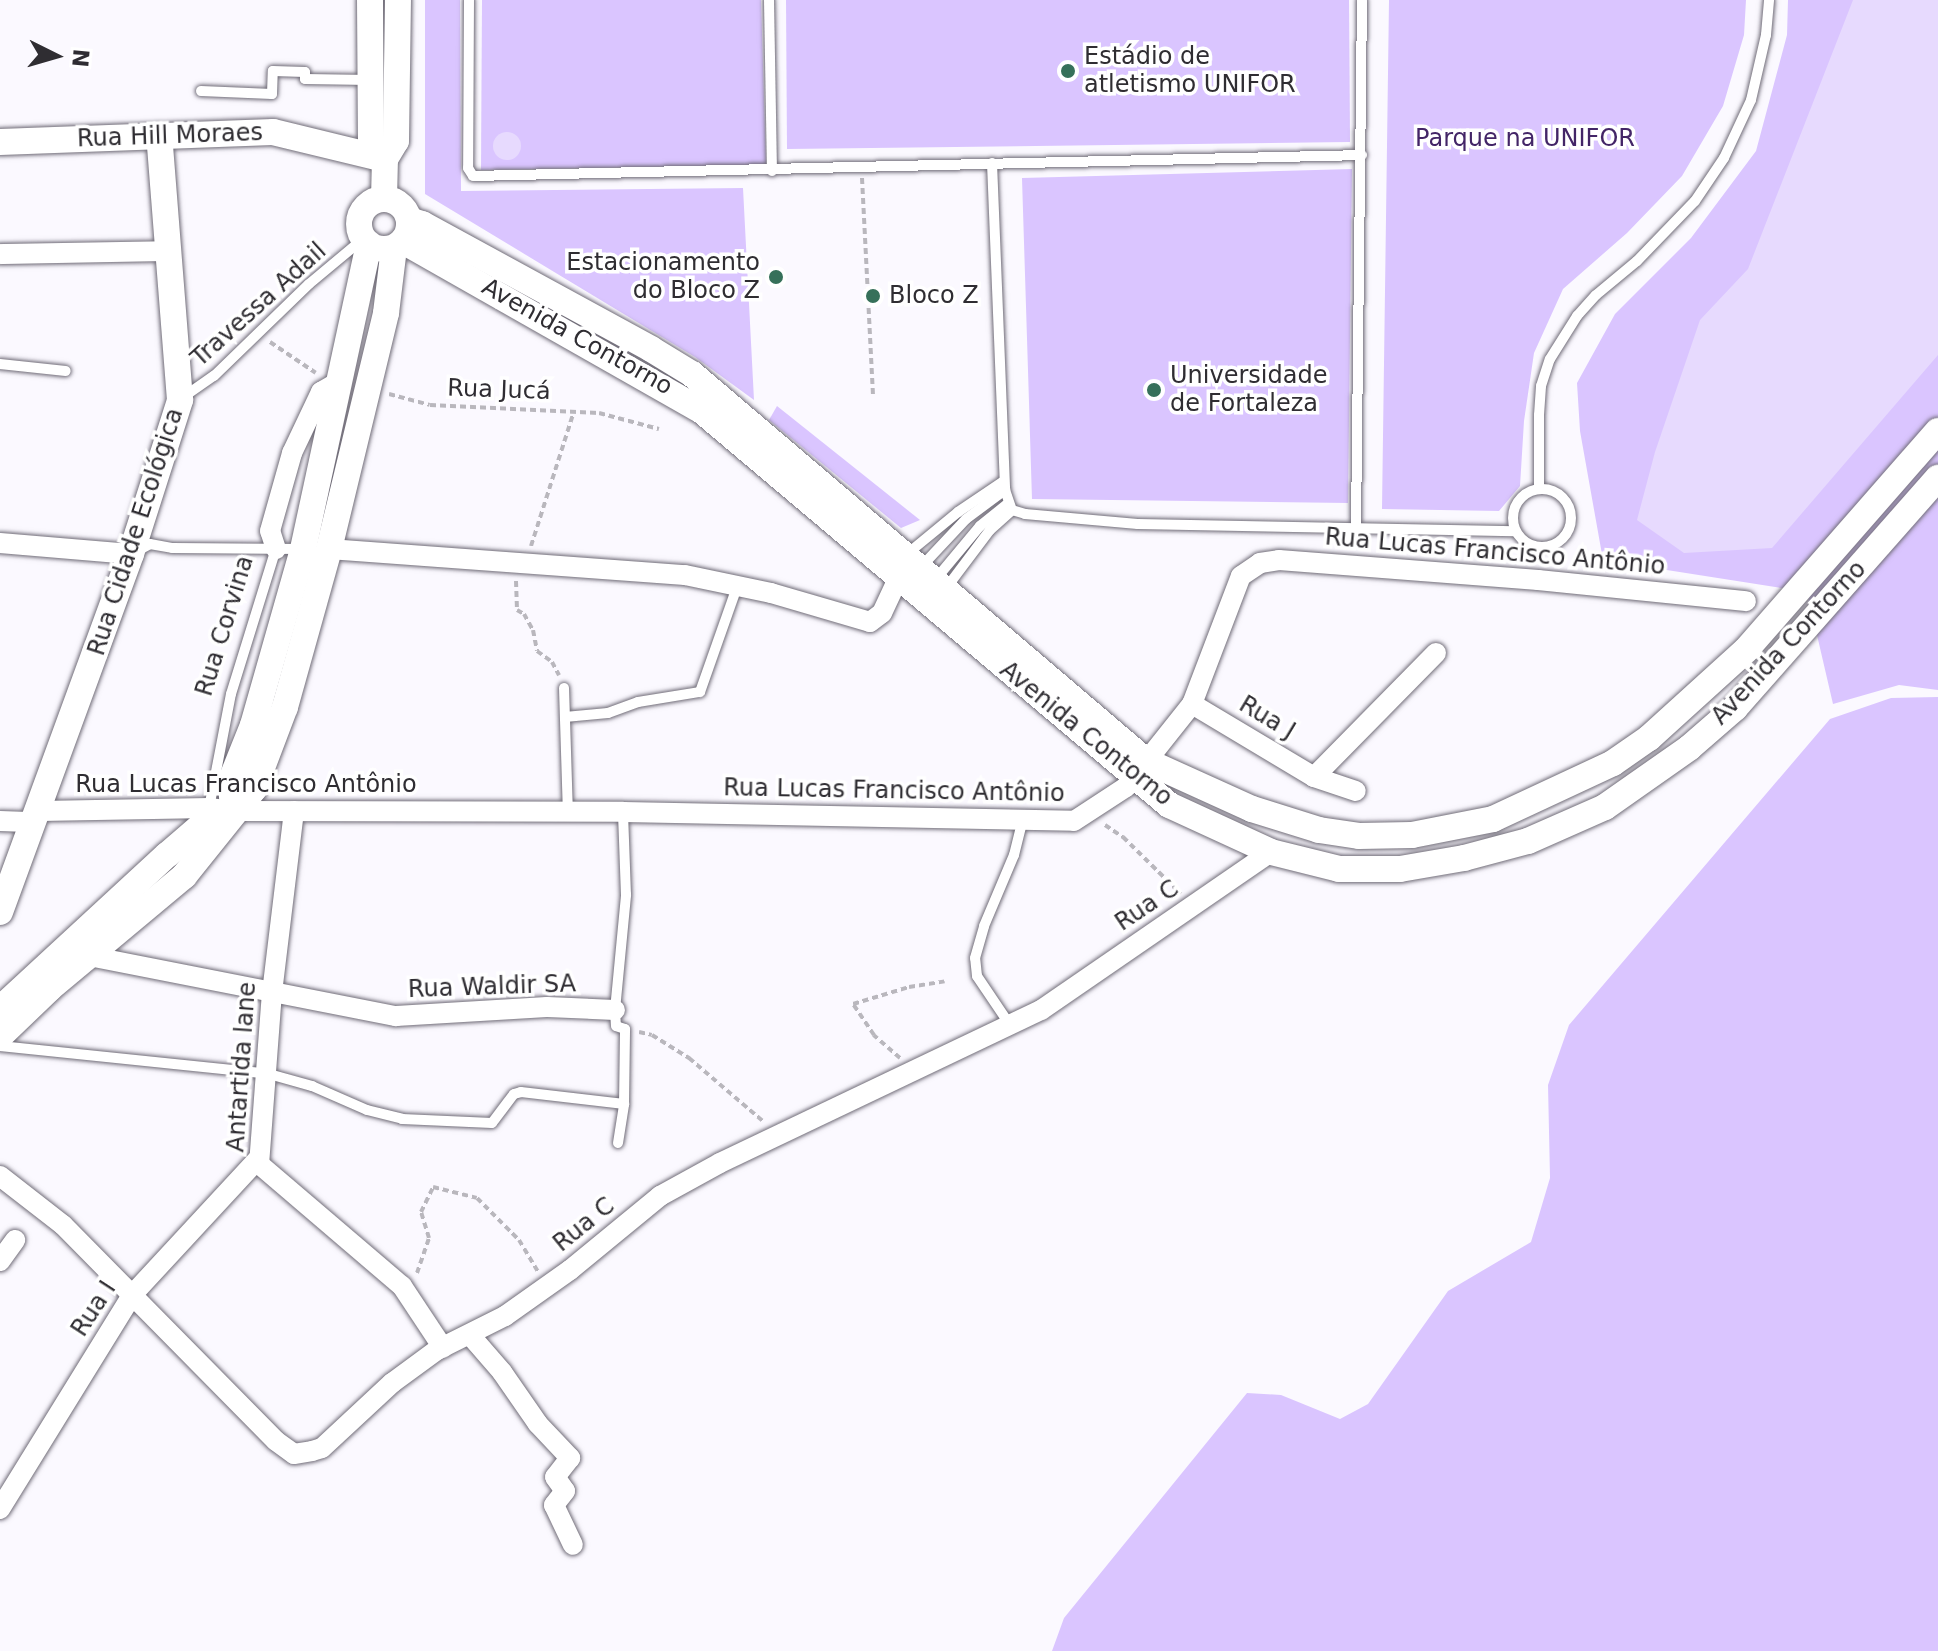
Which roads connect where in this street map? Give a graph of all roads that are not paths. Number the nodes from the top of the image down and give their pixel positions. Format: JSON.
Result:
{"nodes":[{"id":1,"x":370,"y":0,"type":"edge"},
{"id":2,"x":398,"y":0,"type":"edge"},
{"id":3,"x":469,"y":0,"type":"edge"},
{"id":4,"x":769,"y":0,"type":"edge"},
{"id":5,"x":1362,"y":0,"type":"edge"},
{"id":6,"x":1769,"y":0,"type":"edge"},
{"id":7,"x":370,"y":80,"type":"junction"},
{"id":8,"x":201,"y":91,"type":"dead end"},
{"id":9,"x":159,"y":136,"type":"junction"},
{"id":10,"x":0,"y":142,"type":"edge"},
{"id":11,"x":1362,"y":155,"type":"junction"},
{"id":12,"x":385,"y":159,"type":"junction"},
{"id":13,"x":992,"y":163,"type":"junction"},
{"id":14,"x":772,"y":171,"type":"junction"},
{"id":15,"x":384,"y":199,"type":"junction"},
{"id":16,"x":388,"y":238,"type":"junction"},
{"id":17,"x":169,"y":251,"type":"junction"},
{"id":18,"x":0,"y":254,"type":"edge"},
{"id":19,"x":0,"y":364,"type":"edge"},
{"id":20,"x":66,"y":371,"type":"dead end"},
{"id":21,"x":338,"y":382,"type":"road end"},
{"id":22,"x":180,"y":400,"type":"junction"},
{"id":23,"x":1938,"y":431,"type":"edge"},
{"id":24,"x":1938,"y":478,"type":"edge"},
{"id":25,"x":1005,"y":485,"type":"junction"},
{"id":26,"x":1539,"y":489,"type":"junction"},
{"id":27,"x":1010,"y":506,"type":"junction"},
{"id":28,"x":1356,"y":527,"type":"junction"},
{"id":29,"x":1515,"y":531,"type":"junction"},
{"id":30,"x":0,"y":543,"type":"edge"},
{"id":31,"x":276,"y":549,"type":"junction"},
{"id":32,"x":316,"y":549,"type":"junction"},
{"id":33,"x":131,"y":554,"type":"junction"},
{"id":34,"x":921,"y":575,"type":"junction"},
{"id":35,"x":737,"y":587,"type":"junction"},
{"id":36,"x":1746,"y":601,"type":"dead end"},
{"id":37,"x":1436,"y":653,"type":"dead end"},
{"id":38,"x":564,"y":688,"type":"road end"},
{"id":39,"x":1192,"y":704,"type":"junction"},
{"id":40,"x":565,"y":717,"type":"junction"},
{"id":41,"x":1140,"y":769,"type":"junction"},
{"id":42,"x":1314,"y":777,"type":"junction"},
{"id":43,"x":1356,"y":791,"type":"dead end"},
{"id":44,"x":221,"y":810,"type":"junction"},
{"id":45,"x":294,"y":811,"type":"junction"},
{"id":46,"x":568,"y":812,"type":"junction"},
{"id":47,"x":623,"y":812,"type":"junction"},
{"id":48,"x":38,"y":816,"type":"junction"},
{"id":49,"x":1024,"y":818,"type":"junction"},
{"id":50,"x":0,"y":821,"type":"edge"},
{"id":51,"x":1271,"y":852,"type":"junction"},
{"id":52,"x":0,"y":912,"type":"edge"},
{"id":53,"x":89,"y":956,"type":"junction"},
{"id":54,"x":272,"y":992,"type":"junction"},
{"id":55,"x":0,"y":1009,"type":"edge"},
{"id":56,"x":615,"y":1010,"type":"junction"},
{"id":57,"x":1011,"y":1026,"type":"junction"},
{"id":58,"x":0,"y":1036,"type":"edge"},
{"id":59,"x":0,"y":1046,"type":"edge"},
{"id":60,"x":265,"y":1074,"type":"junction"},
{"id":61,"x":624,"y":1104,"type":"junction"},
{"id":62,"x":618,"y":1143,"type":"dead end"},
{"id":63,"x":259,"y":1158,"type":"junction"},
{"id":64,"x":0,"y":1176,"type":"edge"},
{"id":65,"x":15,"y":1240,"type":"dead end"},
{"id":66,"x":0,"y":1261,"type":"edge"},
{"id":67,"x":133,"y":1294,"type":"junction"},
{"id":68,"x":470,"y":1335,"type":"junction"},
{"id":69,"x":443,"y":1348,"type":"junction"},
{"id":70,"x":0,"y":1509,"type":"edge"},
{"id":71,"x":573,"y":1545,"type":"dead end"}],
"edges":[{"from":1,"to":7,"type":"street"},
{"from":2,"to":12,"type":"street"},
{"from":3,"to":14,"type":"lane"},
{"from":4,"to":14,"type":"lane"},
{"from":5,"to":11,"type":"lane"},
{"from":6,"to":26,"type":"lane"},
{"from":7,"to":8,"type":"lane"},
{"from":7,"to":12,"type":"street"},
{"from":9,"to":10,"type":"street","name":"Rua Hill Moraes"},
{"from":9,"to":12,"type":"street","name":"Rua Hill Moraes"},
{"from":9,"to":17,"type":"street","name":"Rua Cidade Ecológica"},
{"from":11,"to":13,"type":"lane"},
{"from":11,"to":28,"type":"lane"},
{"from":12,"to":15,"type":"street"},
{"from":13,"to":14,"type":"lane"},
{"from":13,"to":25,"type":"lane"},
{"from":15,"to":16,"type":"street","name":"Avenida Contorno"},
{"from":15,"to":16,"type":"street"},
{"from":16,"to":22,"type":"lane","name":"Travessa Adail"},
{"from":16,"to":32,"type":"street"},
{"from":16,"to":32,"type":"street"},
{"from":16,"to":34,"type":"street","name":"Avenida Contorno"},
{"from":17,"to":18,"type":"street"},
{"from":17,"to":22,"type":"street","name":"Rua Cidade Ecológica"},
{"from":19,"to":20,"type":"lane"},
{"from":21,"to":31,"type":"street","name":"Rua Corvina"},
{"from":22,"to":33,"type":"street","name":"Rua Cidade Ecológica"},
{"from":23,"to":41,"type":"street","name":"Avenida Contorno"},
{"from":24,"to":51,"type":"street","name":"Avenida Contorno"},
{"from":25,"to":27,"type":"lane"},
{"from":25,"to":34,"type":"lane"},
{"from":25,"to":34,"type":"lane"},
{"from":26,"to":29,"type":"lane"},
{"from":26,"to":29,"type":"lane"},
{"from":27,"to":28,"type":"lane"},
{"from":27,"to":34,"type":"lane"},
{"from":28,"to":29,"type":"lane"},
{"from":30,"to":33,"type":"street"},
{"from":31,"to":32,"type":"lane"},
{"from":31,"to":33,"type":"lane"},
{"from":31,"to":44,"type":"lane","name":"Rua Corvina"},
{"from":32,"to":35,"type":"street"},
{"from":32,"to":44,"type":"street"},
{"from":33,"to":48,"type":"street","name":"Rua Cidade Ecológica"},
{"from":34,"to":35,"type":"street"},
{"from":34,"to":41,"type":"street","name":"Avenida Contorno"},
{"from":34,"to":41,"type":"street","name":"Avenida Contorno"},
{"from":35,"to":40,"type":"lane"},
{"from":36,"to":39,"type":"street","name":"Rua Lucas Francisco Antônio"},
{"from":37,"to":42,"type":"street"},
{"from":38,"to":40,"type":"lane"},
{"from":39,"to":41,"type":"street","name":"Rua Lucas Francisco Antônio"},
{"from":39,"to":42,"type":"street","name":"Rua J"},
{"from":40,"to":46,"type":"lane"},
{"from":41,"to":49,"type":"street","name":"Rua Lucas Francisco Antônio"},
{"from":41,"to":51,"type":"street","name":"Avenida Contorno"},
{"from":42,"to":43,"type":"street","name":"Rua J"},
{"from":44,"to":45,"type":"street","name":"Rua Lucas Francisco Antônio"},
{"from":44,"to":48,"type":"street","name":"Rua Lucas Francisco Antônio"},
{"from":44,"to":53,"type":"street"},
{"from":44,"to":55,"type":"street"},
{"from":45,"to":46,"type":"street","name":"Rua Lucas Francisco Antônio"},
{"from":45,"to":54,"type":"street","name":"Antartida lane"},
{"from":46,"to":47,"type":"street","name":"Rua Lucas Francisco Antônio"},
{"from":47,"to":49,"type":"street","name":"Rua Lucas Francisco Antônio"},
{"from":47,"to":56,"type":"lane"},
{"from":48,"to":50,"type":"street","name":"Rua Lucas Francisco Antônio"},
{"from":48,"to":52,"type":"street","name":"Rua Cidade Ecológica"},
{"from":49,"to":57,"type":"lane"},
{"from":51,"to":57,"type":"street","name":"Rua C"},
{"from":53,"to":54,"type":"street","name":"Rua Waldir SA"},
{"from":53,"to":58,"type":"street"},
{"from":54,"to":56,"type":"street","name":"Rua Waldir SA"},
{"from":54,"to":60,"type":"street","name":"Antartida lane"},
{"from":56,"to":61,"type":"lane"},
{"from":57,"to":68,"type":"street","name":"Rua C"},
{"from":59,"to":60,"type":"lane"},
{"from":60,"to":61,"type":"lane"},
{"from":60,"to":63,"type":"street","name":"Antartida lane"},
{"from":61,"to":62,"type":"lane"},
{"from":63,"to":67,"type":"street","name":"Rua I"},
{"from":63,"to":69,"type":"street","name":"Antartida lane"},
{"from":64,"to":67,"type":"street","name":"Rua C"},
{"from":65,"to":66,"type":"street"},
{"from":67,"to":69,"type":"street","name":"Rua C"},
{"from":67,"to":70,"type":"street","name":"Rua I"},
{"from":68,"to":69,"type":"street","name":"Rua C"},
{"from":68,"to":71,"type":"street"}]}
